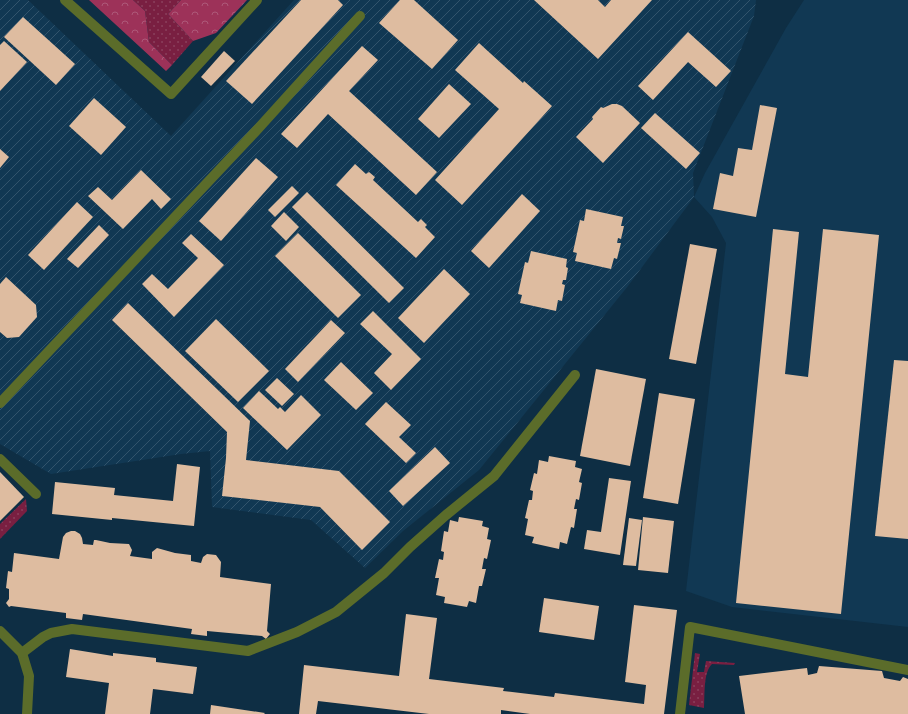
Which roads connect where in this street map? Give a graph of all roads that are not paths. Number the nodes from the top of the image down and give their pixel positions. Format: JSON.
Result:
{"nodes":[{"id":1,"x":65,"y":0,"type":"edge"},
{"id":2,"x":257,"y":0,"type":"edge"},
{"id":3,"x":360,"y":16,"type":"dead end"},
{"id":4,"x":575,"y":375,"type":"dead end"},
{"id":5,"x":0,"y":403,"type":"edge"},
{"id":6,"x":0,"y":460,"type":"edge"},
{"id":7,"x":36,"y":494,"type":"dead end"},
{"id":8,"x":0,"y":631,"type":"edge"},
{"id":9,"x":22,"y":653,"type":"junction"},
{"id":10,"x":908,"y":670,"type":"edge"},
{"id":11,"x":27,"y":714,"type":"edge"},
{"id":12,"x":680,"y":714,"type":"edge"}],
"edges":[{"from":1,"to":2,"type":"street"},
{"from":3,"to":5,"type":"street"},
{"from":4,"to":9,"type":"street"},
{"from":6,"to":7,"type":"street"},
{"from":8,"to":9,"type":"street"},
{"from":9,"to":11,"type":"street"},
{"from":10,"to":12,"type":"street"}]}
